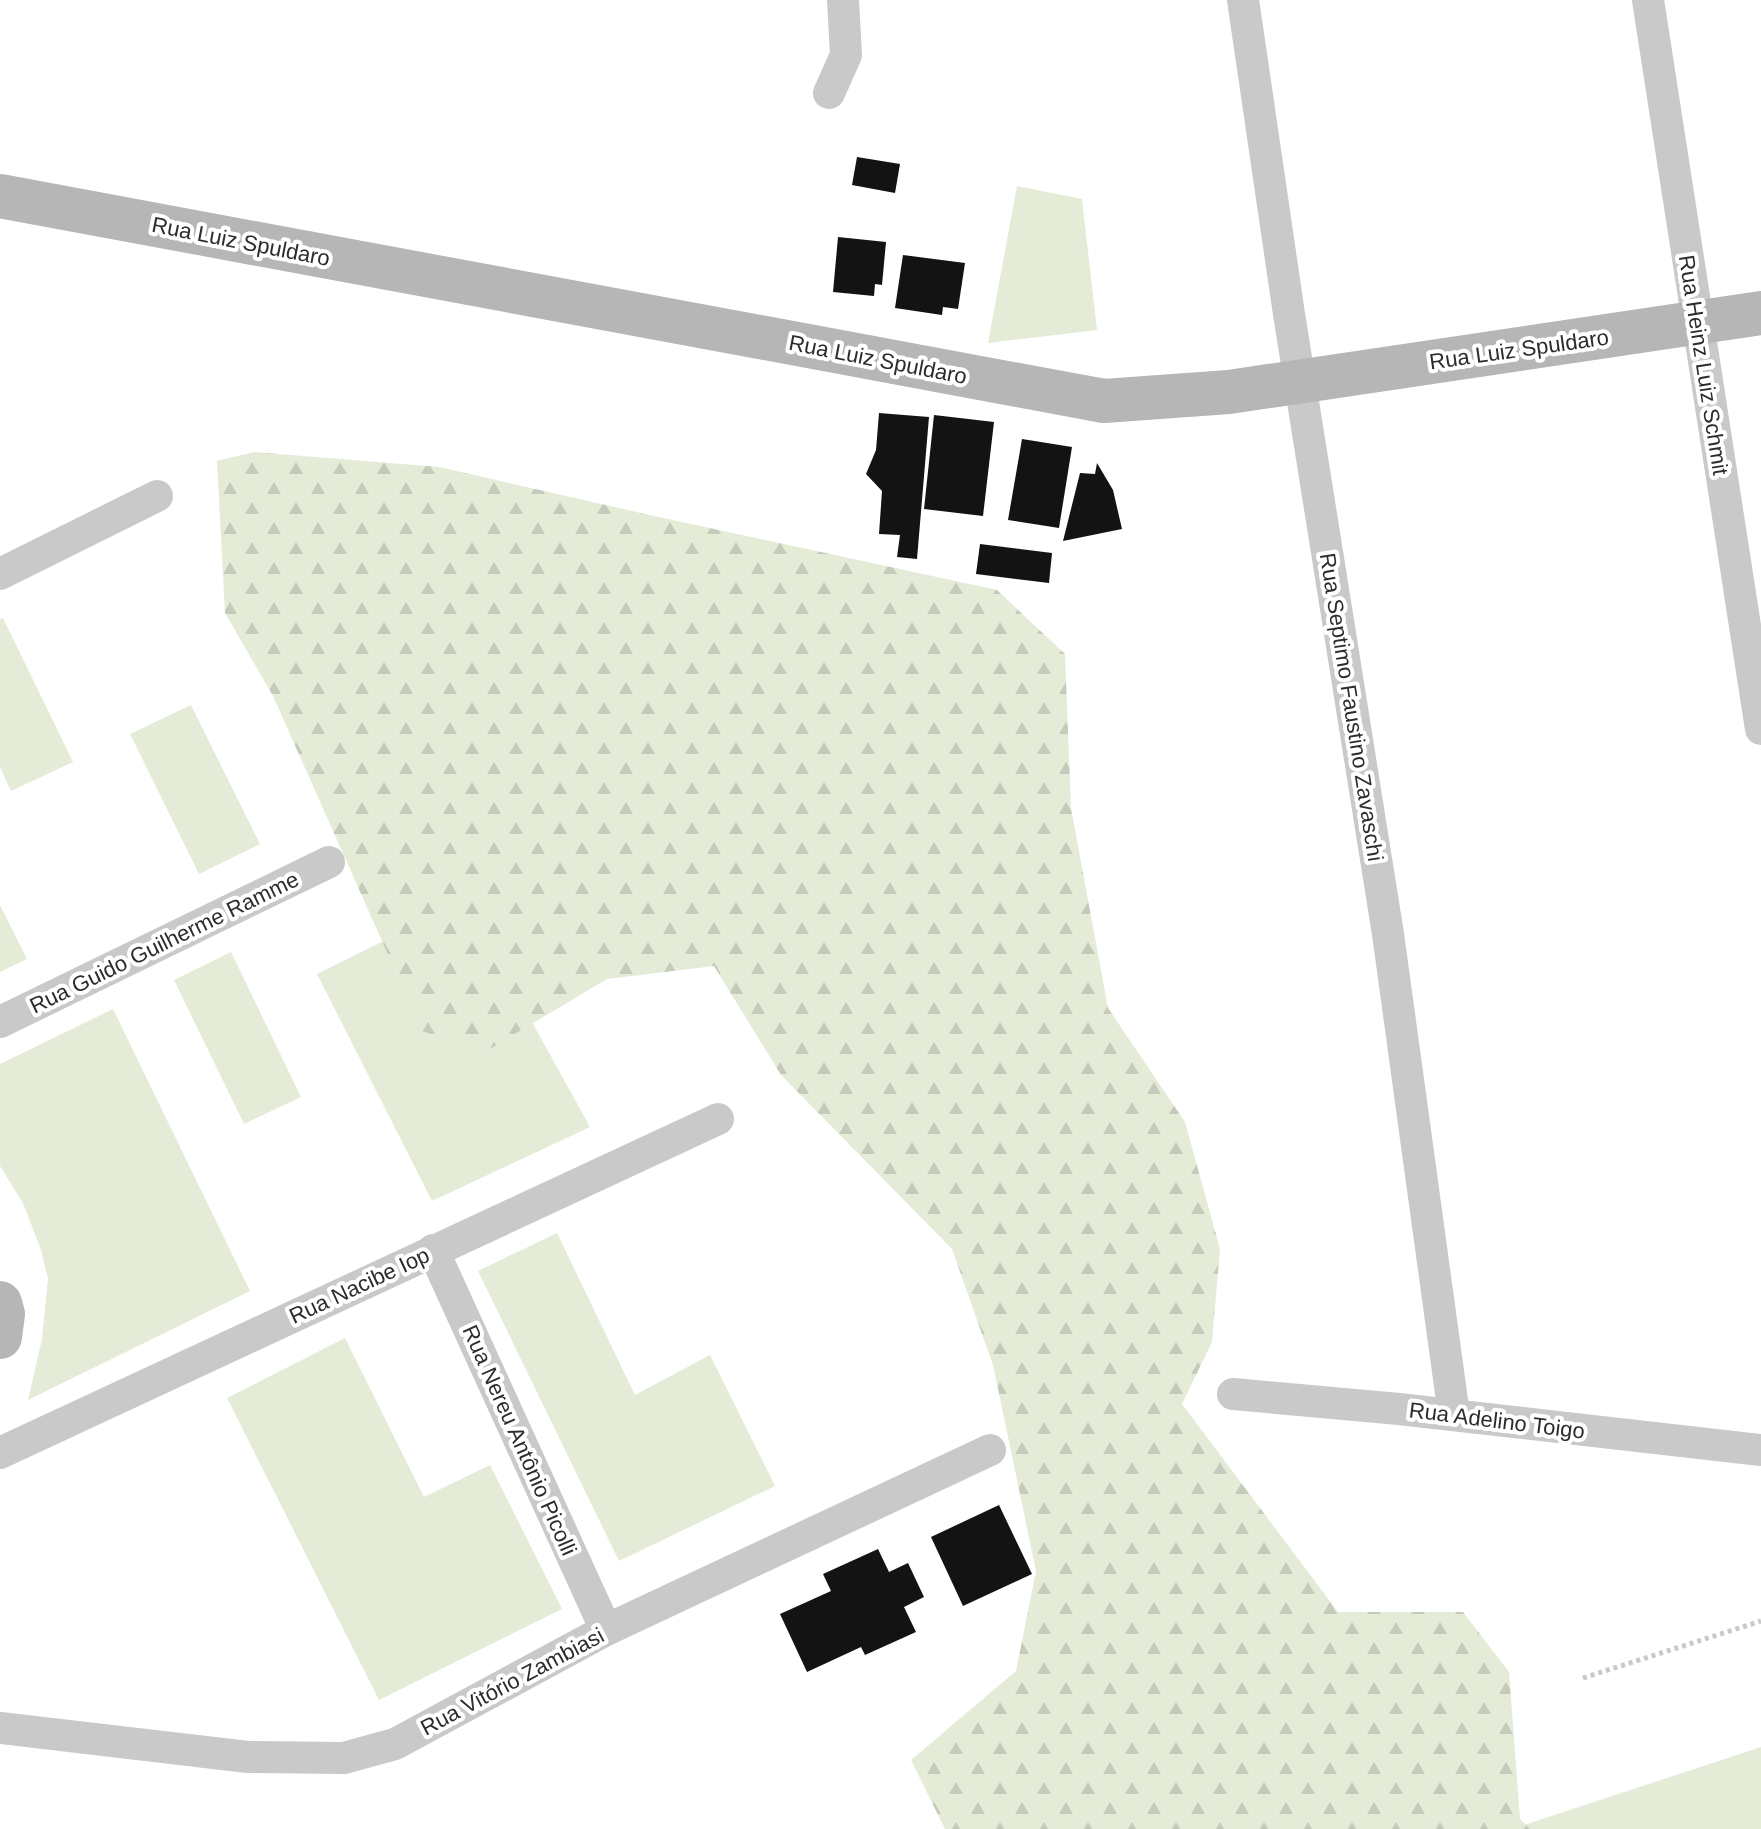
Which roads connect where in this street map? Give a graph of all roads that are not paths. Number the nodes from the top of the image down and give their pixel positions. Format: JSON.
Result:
{"nodes":[{"id":1,"x":843,"y":0,"type":"edge"},
{"id":2,"x":1243,"y":0,"type":"edge"},
{"id":3,"x":1648,"y":0,"type":"edge"},
{"id":4,"x":829,"y":93,"type":"dead end"},
{"id":5,"x":0,"y":196,"type":"edge"},
{"id":6,"x":1761,"y":313,"type":"edge"},
{"id":7,"x":1697,"y":322,"type":"junction"},
{"id":8,"x":1301,"y":381,"type":"junction"},
{"id":9,"x":157,"y":496,"type":"dead end"},
{"id":10,"x":0,"y":574,"type":"edge"},
{"id":11,"x":1761,"y":729,"type":"edge"},
{"id":12,"x":329,"y":862,"type":"dead end"},
{"id":13,"x":0,"y":1022,"type":"edge"},
{"id":14,"x":718,"y":1119,"type":"dead end"},
{"id":15,"x":433,"y":1250,"type":"junction"},
{"id":16,"x":0,"y":1303,"type":"edge"},
{"id":17,"x":0,"y":1337,"type":"edge"},
{"id":18,"x":1233,"y":1394,"type":"dead end"},
{"id":19,"x":1454,"y":1415,"type":"junction"},
{"id":20,"x":990,"y":1450,"type":"dead end"},
{"id":21,"x":1761,"y":1450,"type":"edge"},
{"id":22,"x":0,"y":1453,"type":"edge"},
{"id":23,"x":606,"y":1630,"type":"junction"},
{"id":24,"x":0,"y":1728,"type":"edge"}],
"edges":[{"from":1,"to":4,"type":"street"},
{"from":2,"to":8,"type":"street","name":"Rua Septimo Faustino Zavaschi"},
{"from":3,"to":7,"type":"street","name":"Rua Heinz Luiz Schmit"},
{"from":5,"to":8,"type":"street","name":"Rua Luiz Spuldaro"},
{"from":6,"to":7,"type":"street","name":"Rua Luiz Spuldaro"},
{"from":7,"to":8,"type":"street","name":"Rua Luiz Spuldaro"},
{"from":7,"to":11,"type":"street","name":"Rua Heinz Luiz Schmit"},
{"from":8,"to":19,"type":"street","name":"Rua Septimo Faustino Zavaschi"},
{"from":9,"to":10,"type":"street"},
{"from":12,"to":13,"type":"street","name":"Rua Guido Guilherme Ramme"},
{"from":14,"to":15,"type":"street","name":"Rua Nacibe Iop"},
{"from":15,"to":22,"type":"street","name":"Rua Nacibe Iop"},
{"from":15,"to":23,"type":"street","name":"Rua Nereu Antônio Picolli"},
{"from":16,"to":17,"type":"street"},
{"from":18,"to":19,"type":"street","name":"Rua Adelino Toigo"},
{"from":19,"to":21,"type":"street","name":"Rua Adelino Toigo"},
{"from":20,"to":23,"type":"street","name":"Rua Vitório Zambiasi"},
{"from":23,"to":24,"type":"street","name":"Rua Vitório Zambiasi"}]}
